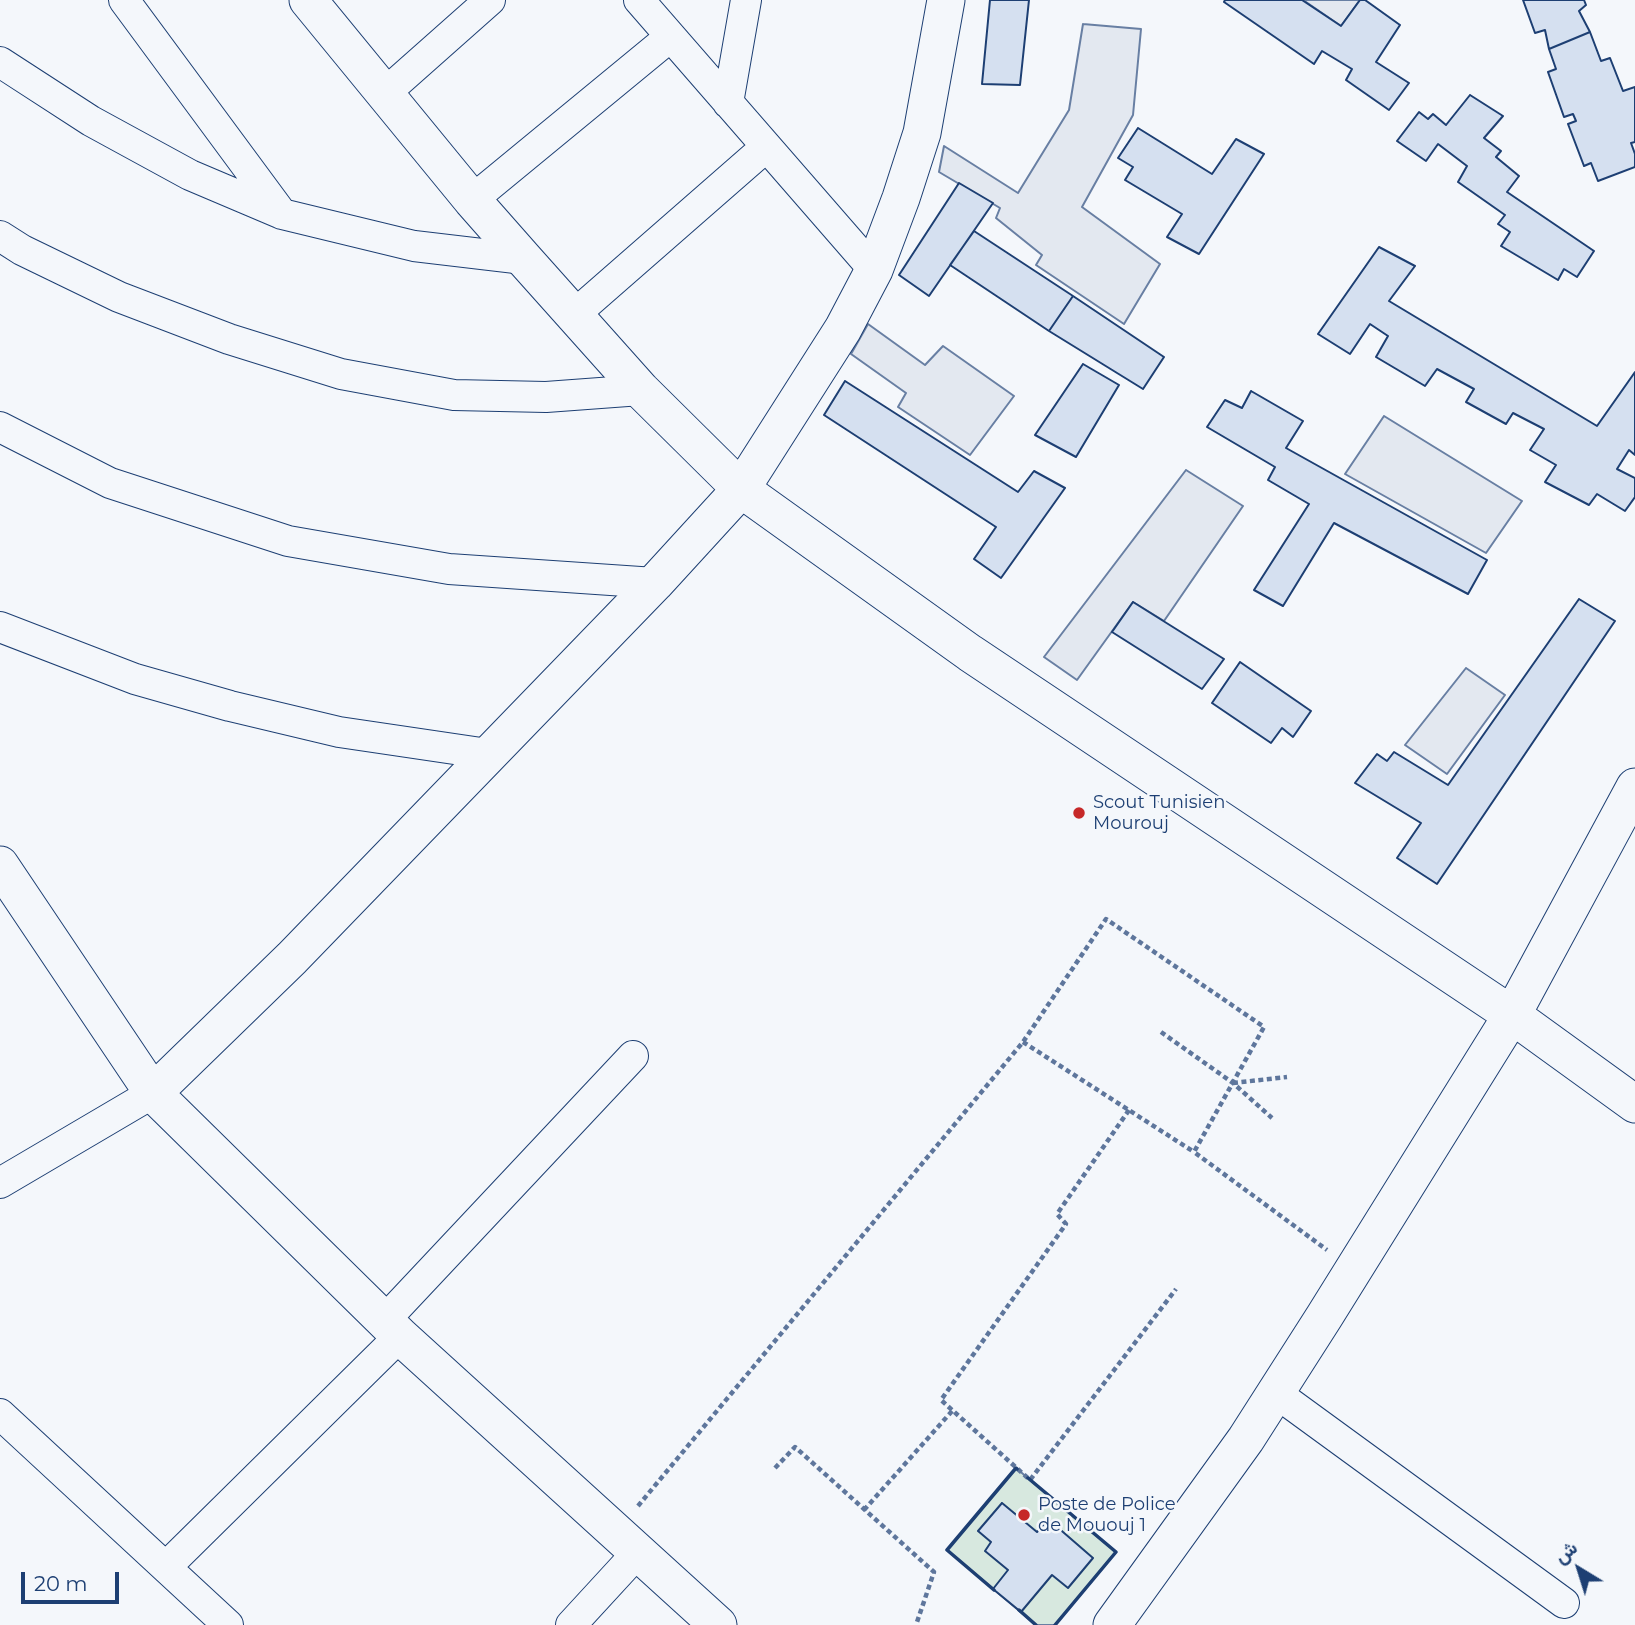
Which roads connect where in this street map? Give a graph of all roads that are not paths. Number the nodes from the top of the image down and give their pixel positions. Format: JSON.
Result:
{"nodes":[{"id":1,"x":124,"y":0,"type":"edge"},
{"id":2,"x":308,"y":0,"type":"edge"},
{"id":3,"x":490,"y":0,"type":"edge"},
{"id":4,"x":639,"y":0,"type":"edge"},
{"id":5,"x":746,"y":0,"type":"edge"},
{"id":6,"x":946,"y":0,"type":"edge"},
{"id":7,"x":670,"y":37,"type":"junction"},
{"id":8,"x":0,"y":62,"type":"edge"},
{"id":9,"x":384,"y":94,"type":"junction"},
{"id":10,"x":727,"y":103,"type":"junction"},
{"id":11,"x":766,"y":147,"type":"junction"},
{"id":12,"x":472,"y":200,"type":"junction"},
{"id":13,"x":282,"y":214,"type":"junction"},
{"id":14,"x":0,"y":236,"type":"edge"},
{"id":15,"x":524,"y":259,"type":"junction"},
{"id":16,"x":874,"y":270,"type":"junction"},
{"id":17,"x":575,"y":314,"type":"junction"},
{"id":18,"x":641,"y":390,"type":"junction"},
{"id":19,"x":0,"y":428,"type":"edge"},
{"id":20,"x":741,"y":489,"type":"junction"},
{"id":21,"x":655,"y":583,"type":"junction"},
{"id":22,"x":0,"y":627,"type":"edge"},
{"id":23,"x":488,"y":754,"type":"junction"},
{"id":24,"x":1635,"y":787,"type":"edge"},
{"id":25,"x":0,"y":864,"type":"edge"},
{"id":26,"x":1512,"y":1015,"type":"junction"},
{"id":27,"x":633,"y":1056,"type":"dead end"},
{"id":28,"x":153,"y":1093,"type":"junction"},
{"id":29,"x":1635,"y":1104,"type":"edge"},
{"id":30,"x":0,"y":1183,"type":"edge"},
{"id":31,"x":392,"y":1329,"type":"junction"},
{"id":32,"x":1276,"y":1393,"type":"junction"},
{"id":33,"x":0,"y":1414,"type":"edge"},
{"id":34,"x":628,"y":1541,"type":"junction"},
{"id":35,"x":166,"y":1567,"type":"junction"},
{"id":36,"x":1563,"y":1603,"type":"dead end"},
{"id":37,"x":228,"y":1625,"type":"edge"},
{"id":38,"x":571,"y":1625,"type":"edge"},
{"id":39,"x":718,"y":1625,"type":"edge"},
{"id":40,"x":1112,"y":1625,"type":"edge"}],
"edges":[{"from":1,"to":13,"type":"street"},
{"from":2,"to":9,"type":"street"},
{"from":3,"to":9,"type":"street"},
{"from":4,"to":7,"type":"street"},
{"from":5,"to":10,"type":"street"},
{"from":6,"to":16,"type":"street"},
{"from":7,"to":10,"type":"street"},
{"from":7,"to":12,"type":"street"},
{"from":8,"to":13,"type":"street"},
{"from":9,"to":12,"type":"street"},
{"from":10,"to":11,"type":"street"},
{"from":11,"to":16,"type":"street"},
{"from":11,"to":17,"type":"street"},
{"from":12,"to":15,"type":"street"},
{"from":13,"to":15,"type":"street"},
{"from":14,"to":18,"type":"street"},
{"from":15,"to":17,"type":"street"},
{"from":16,"to":20,"type":"street"},
{"from":17,"to":18,"type":"street"},
{"from":18,"to":20,"type":"street"},
{"from":19,"to":21,"type":"street"},
{"from":20,"to":21,"type":"street"},
{"from":20,"to":26,"type":"street"},
{"from":21,"to":23,"type":"street"},
{"from":22,"to":23,"type":"street"},
{"from":23,"to":28,"type":"street"},
{"from":24,"to":26,"type":"street"},
{"from":25,"to":28,"type":"street"},
{"from":26,"to":29,"type":"street"},
{"from":26,"to":32,"type":"street"},
{"from":27,"to":31,"type":"street"},
{"from":28,"to":30,"type":"street"},
{"from":28,"to":31,"type":"street"},
{"from":31,"to":34,"type":"street"},
{"from":31,"to":35,"type":"street"},
{"from":32,"to":36,"type":"street"},
{"from":32,"to":40,"type":"street"},
{"from":33,"to":35,"type":"street"},
{"from":34,"to":38,"type":"street"},
{"from":34,"to":39,"type":"street"},
{"from":35,"to":37,"type":"street"}]}
